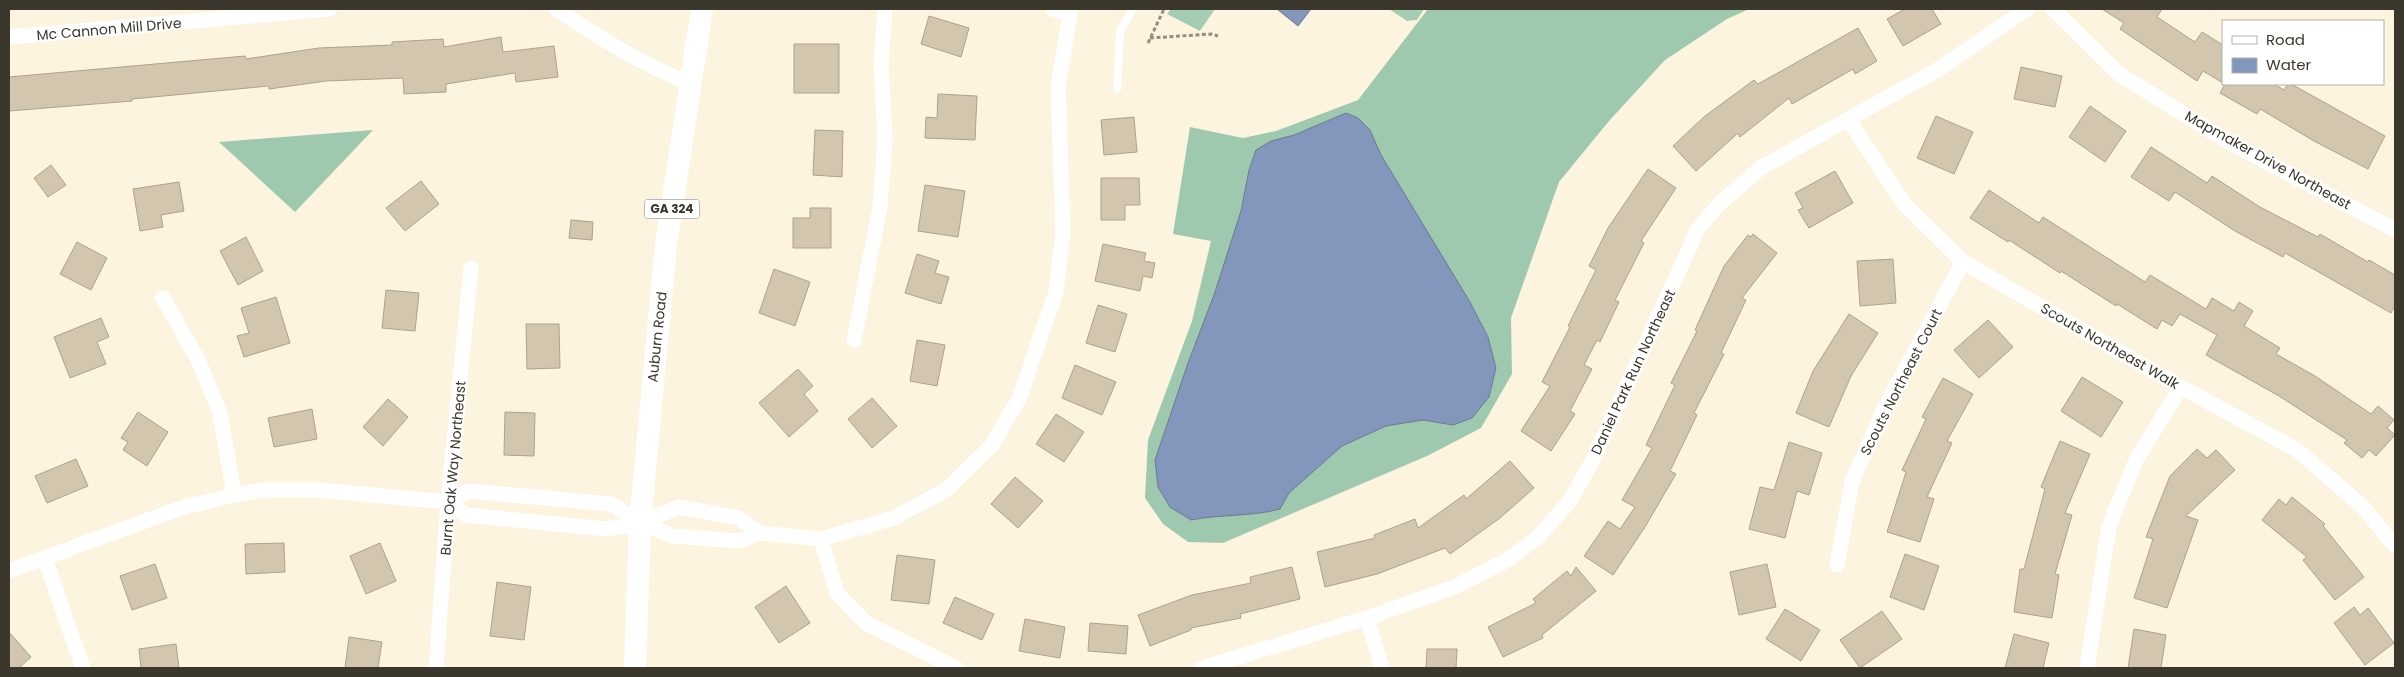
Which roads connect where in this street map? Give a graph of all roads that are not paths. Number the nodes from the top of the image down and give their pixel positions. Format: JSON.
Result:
{"nodes":[{"id":1,"x":330,"y":9,"type":"edge"},
{"id":2,"x":556,"y":9,"type":"edge"},
{"id":3,"x":702,"y":9,"type":"edge"},
{"id":4,"x":885,"y":9,"type":"edge"},
{"id":5,"x":1053,"y":9,"type":"edge"},
{"id":6,"x":1133,"y":9,"type":"edge"},
{"id":7,"x":2027,"y":9,"type":"edge"},
{"id":8,"x":2053,"y":9,"type":"edge"},
{"id":9,"x":1070,"y":11,"type":"edge"},
{"id":10,"x":227,"y":14,"type":"edge"},
{"id":11,"x":9,"y":37,"type":"edge"},
{"id":12,"x":692,"y":84,"type":"junction"},
{"id":13,"x":1117,"y":89,"type":"dead end"},
{"id":14,"x":1848,"y":120,"type":"junction"},
{"id":15,"x":2395,"y":230,"type":"edge"},
{"id":16,"x":1963,"y":262,"type":"junction"},
{"id":17,"x":471,"y":268,"type":"dead end"},
{"id":18,"x":163,"y":298,"type":"dead end"},
{"id":19,"x":854,"y":340,"type":"dead end"},
{"id":20,"x":2181,"y":387,"type":"junction"},
{"id":21,"x":234,"y":495,"type":"junction"},
{"id":22,"x":448,"y":502,"type":"junction"},
{"id":23,"x":640,"y":523,"type":"junction"},
{"id":24,"x":760,"y":533,"type":"junction"},
{"id":25,"x":821,"y":539,"type":"junction"},
{"id":26,"x":2395,"y":546,"type":"edge"},
{"id":27,"x":45,"y":558,"type":"junction"},
{"id":28,"x":1837,"y":565,"type":"dead end"},
{"id":29,"x":9,"y":570,"type":"edge"},
{"id":30,"x":1367,"y":618,"type":"junction"},
{"id":31,"x":83,"y":668,"type":"edge"},
{"id":32,"x":436,"y":668,"type":"edge"},
{"id":33,"x":635,"y":668,"type":"edge"},
{"id":34,"x":955,"y":668,"type":"edge"},
{"id":35,"x":1202,"y":668,"type":"edge"},
{"id":36,"x":1382,"y":668,"type":"edge"},
{"id":37,"x":2087,"y":668,"type":"edge"}],
"edges":[{"from":1,"to":10,"type":"street","name":"Mc Cannon Mill Drive"},
{"from":2,"to":12,"type":"street"},
{"from":3,"to":12,"type":"main road","name":"Auburn Road","number":"GA 324"},
{"from":4,"to":19,"type":"street"},
{"from":5,"to":9,"type":"street"},
{"from":6,"to":13,"type":"lane"},
{"from":7,"to":14,"type":"street","name":"Daniel Park Run Northeast"},
{"from":8,"to":15,"type":"street","name":"Mapmaker Drive Northeast"},
{"from":9,"to":25,"type":"street"},
{"from":10,"to":11,"type":"street","name":"Mc Cannon Mill Drive"},
{"from":12,"to":23,"type":"main road","name":"Auburn Road","number":"GA 324"},
{"from":14,"to":16,"type":"street","name":"Scouts Northeast Walk"},
{"from":14,"to":30,"type":"street","name":"Daniel Park Run Northeast"},
{"from":16,"to":20,"type":"street","name":"Scouts Northeast Walk"},
{"from":16,"to":28,"type":"street","name":"Scouts Northeast Court"},
{"from":17,"to":22,"type":"street","name":"Burnt Oak Way Northeast"},
{"from":18,"to":21,"type":"street"},
{"from":20,"to":26,"type":"street","name":"Scouts Northeast Walk"},
{"from":20,"to":37,"type":"street"},
{"from":21,"to":22,"type":"street"},
{"from":21,"to":27,"type":"street"},
{"from":22,"to":23,"type":"street"},
{"from":22,"to":23,"type":"street"},
{"from":22,"to":32,"type":"street","name":"Burnt Oak Way Northeast"},
{"from":23,"to":24,"type":"street"},
{"from":23,"to":24,"type":"street"},
{"from":23,"to":33,"type":"main road","name":"Auburn Road","number":"GA 324"},
{"from":24,"to":25,"type":"street"},
{"from":25,"to":34,"type":"street"},
{"from":27,"to":29,"type":"street"},
{"from":27,"to":31,"type":"street"},
{"from":30,"to":35,"type":"street","name":"Daniel Park Run Northeast"},
{"from":30,"to":36,"type":"street"}]}
